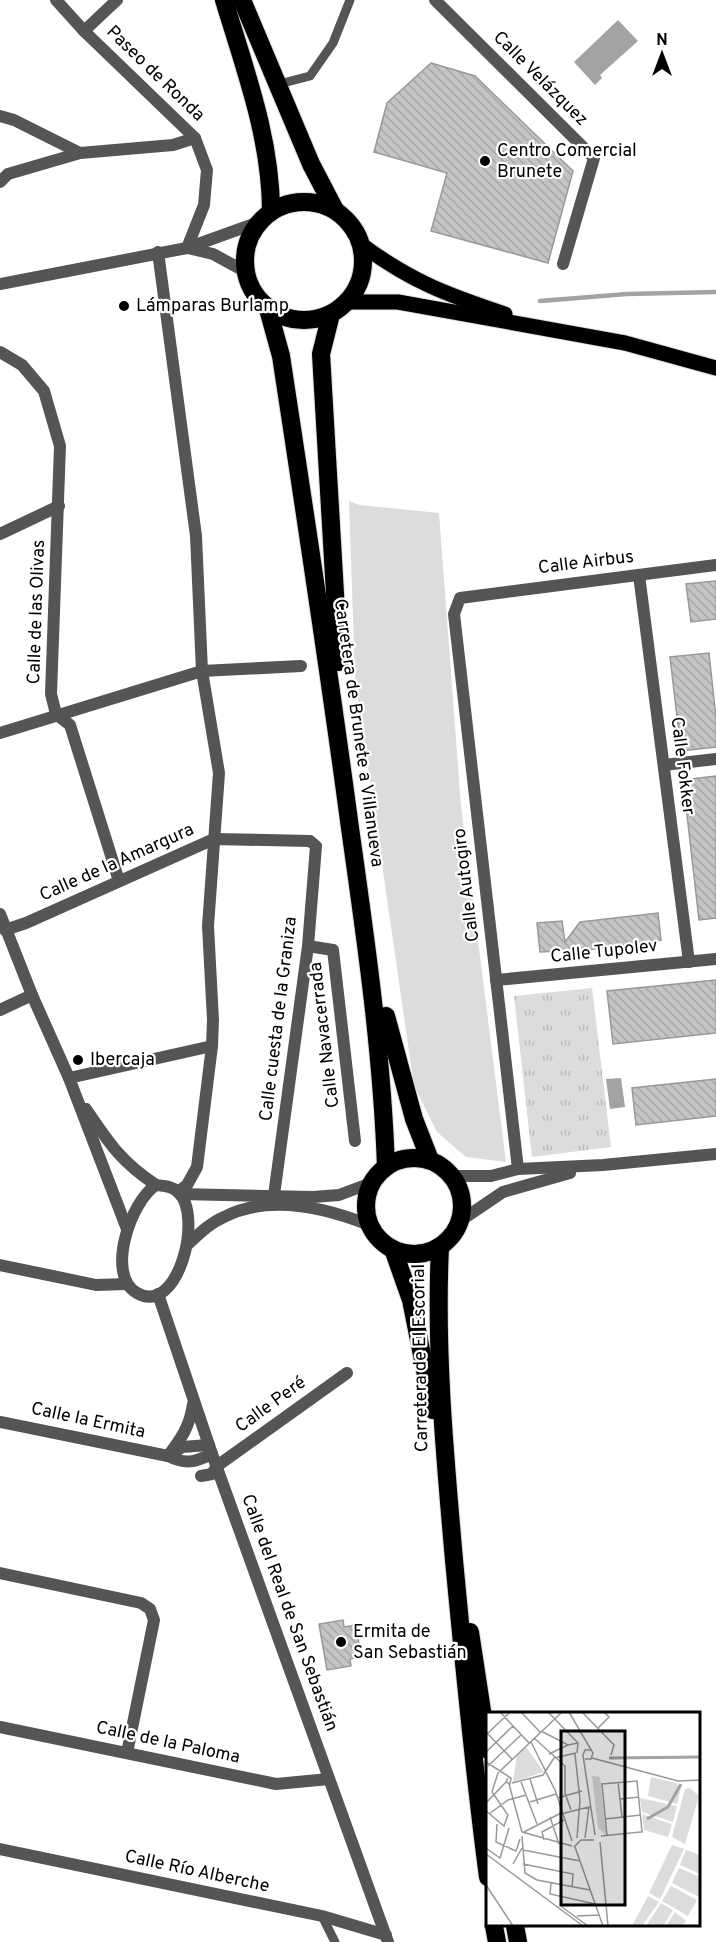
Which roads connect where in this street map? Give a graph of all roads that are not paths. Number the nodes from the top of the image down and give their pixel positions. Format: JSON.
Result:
{"nodes":[{"id":1,"x":56,"y":0,"type":"edge"},
{"id":2,"x":117,"y":0,"type":"edge"},
{"id":3,"x":224,"y":0,"type":"edge"},
{"id":4,"x":242,"y":0,"type":"edge"},
{"id":5,"x":350,"y":0,"type":"edge"},
{"id":6,"x":435,"y":0,"type":"edge"},
{"id":7,"x":84,"y":31,"type":"junction"},
{"id":8,"x":279,"y":84,"type":"junction"},
{"id":9,"x":0,"y":116,"type":"edge"},
{"id":10,"x":195,"y":138,"type":"junction"},
{"id":11,"x":80,"y":153,"type":"junction"},
{"id":12,"x":0,"y":182,"type":"edge"},
{"id":13,"x":335,"y":210,"type":"junction"},
{"id":14,"x":265,"y":217,"type":"junction"},
{"id":15,"x":362,"y":245,"type":"junction"},
{"id":16,"x":187,"y":248,"type":"junction"},
{"id":17,"x":158,"y":252,"type":"junction"},
{"id":18,"x":563,"y":264,"type":"dead end"},
{"id":19,"x":246,"y":272,"type":"junction"},
{"id":20,"x":0,"y":284,"type":"edge"},
{"id":21,"x":348,"y":302,"type":"junction"},
{"id":22,"x":268,"y":309,"type":"junction"},
{"id":23,"x":331,"y":314,"type":"junction"},
{"id":24,"x":554,"y":330,"type":"junction"},
{"id":25,"x":0,"y":352,"type":"edge"},
{"id":26,"x":716,"y":368,"type":"edge"},
{"id":27,"x":59,"y":506,"type":"junction"},
{"id":28,"x":0,"y":534,"type":"edge"},
{"id":29,"x":716,"y":565,"type":"edge"},
{"id":30,"x":639,"y":574,"type":"junction"},
{"id":31,"x":460,"y":598,"type":"joint"},
{"id":32,"x":301,"y":666,"type":"dead end"},
{"id":33,"x":202,"y":671,"type":"junction"},
{"id":34,"x":56,"y":714,"type":"junction"},
{"id":35,"x":0,"y":733,"type":"edge"},
{"id":36,"x":716,"y":759,"type":"edge"},
{"id":37,"x":664,"y":765,"type":"junction"},
{"id":38,"x":214,"y":840,"type":"junction"},
{"id":39,"x":316,"y":846,"type":"joint"},
{"id":40,"x":119,"y":881,"type":"junction"},
{"id":41,"x":1,"y":920,"type":"edge"},
{"id":42,"x":308,"y":946,"type":"junction"},
{"id":43,"x":716,"y":959,"type":"edge"},
{"id":44,"x":689,"y":962,"type":"junction"},
{"id":45,"x":496,"y":981,"type":"junction"},
{"id":46,"x":32,"y":995,"type":"junction"},
{"id":47,"x":0,"y":1010,"type":"edge"},
{"id":48,"x":212,"y":1046,"type":"junction"},
{"id":49,"x":69,"y":1078,"type":"junction"},
{"id":50,"x":73,"y":1090,"type":"junction"},
{"id":51,"x":355,"y":1141,"type":"dead end"},
{"id":52,"x":716,"y":1154,"type":"edge"},
{"id":53,"x":430,"y":1160,"type":"junction"},
{"id":54,"x":603,"y":1166,"type":"junction"},
{"id":55,"x":386,"y":1167,"type":"junction"},
{"id":56,"x":518,"y":1169,"type":"junction"},
{"id":57,"x":452,"y":1176,"type":"junction"},
{"id":58,"x":371,"y":1183,"type":"junction"},
{"id":59,"x":156,"y":1185,"type":"junction"},
{"id":60,"x":179,"y":1193,"type":"junction"},
{"id":61,"x":274,"y":1195,"type":"junction"},
{"id":62,"x":460,"y":1221,"type":"junction"},
{"id":63,"x":369,"y":1225,"type":"junction"},
{"id":64,"x":127,"y":1229,"type":"junction"},
{"id":65,"x":187,"y":1245,"type":"junction"},
{"id":66,"x":440,"y":1247,"type":"junction"},
{"id":67,"x":393,"y":1249,"type":"junction"},
{"id":68,"x":0,"y":1265,"type":"edge"},
{"id":69,"x":127,"y":1284,"type":"junction"},
{"id":70,"x":158,"y":1294,"type":"junction"},
{"id":71,"x":347,"y":1372,"type":"dead end"},
{"id":72,"x":194,"y":1400,"type":"junction"},
{"id":73,"x":0,"y":1422,"type":"edge"},
{"id":74,"x":211,"y":1449,"type":"junction"},
{"id":75,"x":168,"y":1456,"type":"junction"},
{"id":76,"x":180,"y":1462,"type":"junction"},
{"id":77,"x":217,"y":1466,"type":"junction"},
{"id":78,"x":445,"y":1468,"type":"junction"},
{"id":79,"x":201,"y":1476,"type":"junction"},
{"id":80,"x":228,"y":1498,"type":"junction"},
{"id":81,"x":454,"y":1560,"type":"junction"},
{"id":82,"x":0,"y":1573,"type":"edge"},
{"id":83,"x":0,"y":1727,"type":"edge"},
{"id":84,"x":486,"y":1735,"type":"edge"},
{"id":85,"x":127,"y":1753,"type":"junction"},
{"id":86,"x":329,"y":1779,"type":"junction"},
{"id":87,"x":0,"y":1849,"type":"edge"},
{"id":88,"x":486,"y":1862,"type":"edge"},
{"id":89,"x":322,"y":1916,"type":"junction"},
{"id":90,"x":494,"y":1927,"type":"edge"},
{"id":91,"x":515,"y":1927,"type":"edge"},
{"id":92,"x":387,"y":1939,"type":"edge"},
{"id":93,"x":335,"y":1942,"type":"edge"},
{"id":94,"x":496,"y":1942,"type":"edge"},
{"id":95,"x":518,"y":1942,"type":"edge"}],
"edges":[{"from":1,"to":7,"type":"street","name":"Paseo de Ronda"},
{"from":2,"to":7,"type":"street","name":"Paseo de Ronda"},
{"from":3,"to":14,"type":"highway"},
{"from":4,"to":8,"type":"highway"},
{"from":5,"to":8,"type":"lane"},
{"from":6,"to":18,"type":"street","name":"Calle Velázquez"},
{"from":7,"to":10,"type":"street","name":"Paseo de Ronda"},
{"from":8,"to":13,"type":"highway"},
{"from":9,"to":11,"type":"street"},
{"from":10,"to":11,"type":"street"},
{"from":10,"to":16,"type":"street","name":"Paseo de Ronda"},
{"from":11,"to":12,"type":"street"},
{"from":13,"to":14,"type":"highway"},
{"from":13,"to":15,"type":"highway"},
{"from":14,"to":16,"type":"street"},
{"from":14,"to":19,"type":"highway"},
{"from":15,"to":21,"type":"highway"},
{"from":15,"to":24,"type":"main road"},
{"from":16,"to":17,"type":"street"},
{"from":16,"to":19,"type":"street"},
{"from":17,"to":20,"type":"street"},
{"from":17,"to":33,"type":"street"},
{"from":19,"to":22,"type":"highway"},
{"from":21,"to":23,"type":"highway"},
{"from":21,"to":24,"type":"main road"},
{"from":22,"to":23,"type":"highway"},
{"from":22,"to":55,"type":"highway","name":"Carretera de Brunete a Villanueva"},
{"from":23,"to":53,"type":"highway","name":"Carretera de Brunete a Villanueva"},
{"from":24,"to":26,"type":"main road"},
{"from":25,"to":27,"type":"street","name":"Calle de las Olivas"},
{"from":27,"to":28,"type":"street"},
{"from":27,"to":34,"type":"street","name":"Calle de las Olivas"},
{"from":29,"to":30,"type":"street","name":"Calle Airbus"},
{"from":30,"to":31,"type":"street","name":"Calle Airbus"},
{"from":30,"to":37,"type":"street","name":"Calle Fokker"},
{"from":31,"to":45,"type":"street","name":"Calle Autogiro"},
{"from":32,"to":33,"type":"street"},
{"from":33,"to":34,"type":"street"},
{"from":33,"to":38,"type":"street"},
{"from":34,"to":35,"type":"street"},
{"from":34,"to":40,"type":"street","name":"Calle de las Olivas"},
{"from":36,"to":37,"type":"street"},
{"from":37,"to":44,"type":"street","name":"Calle Fokker"},
{"from":38,"to":39,"type":"street","name":"Calle de la Amargura"},
{"from":38,"to":40,"type":"street","name":"Calle de la Amargura"},
{"from":38,"to":48,"type":"street"},
{"from":39,"to":42,"type":"street","name":"Calle cuesta de la Graniza"},
{"from":40,"to":41,"type":"street","name":"Calle de la Amargura"},
{"from":41,"to":46,"type":"street"},
{"from":42,"to":51,"type":"street","name":"Calle Navacerrada"},
{"from":42,"to":61,"type":"street","name":"Calle cuesta de la Graniza"},
{"from":43,"to":44,"type":"street","name":"Calle Tupolev"},
{"from":44,"to":45,"type":"street","name":"Calle Tupolev"},
{"from":45,"to":56,"type":"street","name":"Calle Autogiro"},
{"from":46,"to":47,"type":"street"},
{"from":46,"to":49,"type":"street"},
{"from":48,"to":49,"type":"street"},
{"from":48,"to":60,"type":"street"},
{"from":49,"to":50,"type":"street"},
{"from":50,"to":59,"type":"street"},
{"from":50,"to":64,"type":"street"},
{"from":52,"to":54,"type":"street"},
{"from":53,"to":55,"type":"highway"},
{"from":53,"to":57,"type":"highway"},
{"from":54,"to":56,"type":"street"},
{"from":54,"to":62,"type":"street"},
{"from":55,"to":58,"type":"highway"},
{"from":56,"to":57,"type":"street"},
{"from":57,"to":62,"type":"highway"},
{"from":58,"to":61,"type":"street"},
{"from":58,"to":63,"type":"highway"},
{"from":59,"to":60,"type":"street"},
{"from":59,"to":64,"type":"street"},
{"from":60,"to":61,"type":"street"},
{"from":60,"to":65,"type":"street"},
{"from":62,"to":66,"type":"highway"},
{"from":63,"to":65,"type":"street"},
{"from":63,"to":67,"type":"highway"},
{"from":64,"to":69,"type":"street"},
{"from":65,"to":70,"type":"street"},
{"from":66,"to":67,"type":"highway"},
{"from":66,"to":78,"type":"highway","name":"Carretera de El Escorial"},
{"from":67,"to":78,"type":"highway","name":"Carretera de El Escorial"},
{"from":68,"to":69,"type":"street"},
{"from":69,"to":70,"type":"street"},
{"from":70,"to":72,"type":"street","name":"Calle del Real de San Sebastián"},
{"from":71,"to":77,"type":"street","name":"Calle Peré"},
{"from":72,"to":74,"type":"street","name":"Calle del Real de San Sebastián"},
{"from":72,"to":75,"type":"street"},
{"from":73,"to":75,"type":"street","name":"Calle la Ermita"},
{"from":74,"to":75,"type":"street"},
{"from":74,"to":76,"type":"street"},
{"from":74,"to":77,"type":"street","name":"Calle del Real de San Sebastián"},
{"from":75,"to":76,"type":"street","name":"Calle la Ermita"},
{"from":76,"to":79,"type":"street","name":"Calle la Ermita"},
{"from":77,"to":79,"type":"street"},
{"from":77,"to":80,"type":"street","name":"Calle del Real de San Sebastián"},
{"from":78,"to":81,"type":"highway","name":"Carretera de El Escorial"},
{"from":79,"to":80,"type":"street","name":"Calle la Ermita"},
{"from":80,"to":86,"type":"street","name":"Calle del Real de San Sebastián"},
{"from":81,"to":84,"type":"highway"},
{"from":81,"to":88,"type":"highway","name":"Carretera de El Escorial"},
{"from":82,"to":85,"type":"street"},
{"from":83,"to":85,"type":"street","name":"Calle de la Paloma"},
{"from":85,"to":86,"type":"street","name":"Calle de la Paloma"},
{"from":86,"to":92,"type":"street","name":"Calle del Real de San Sebastián"},
{"from":87,"to":89,"type":"street","name":"Calle Río Alberche"},
{"from":89,"to":92,"type":"street","name":"Calle Río Alberche"},
{"from":89,"to":93,"type":"lane"},
{"from":90,"to":94,"type":"highway"},
{"from":91,"to":95,"type":"highway"}]}
